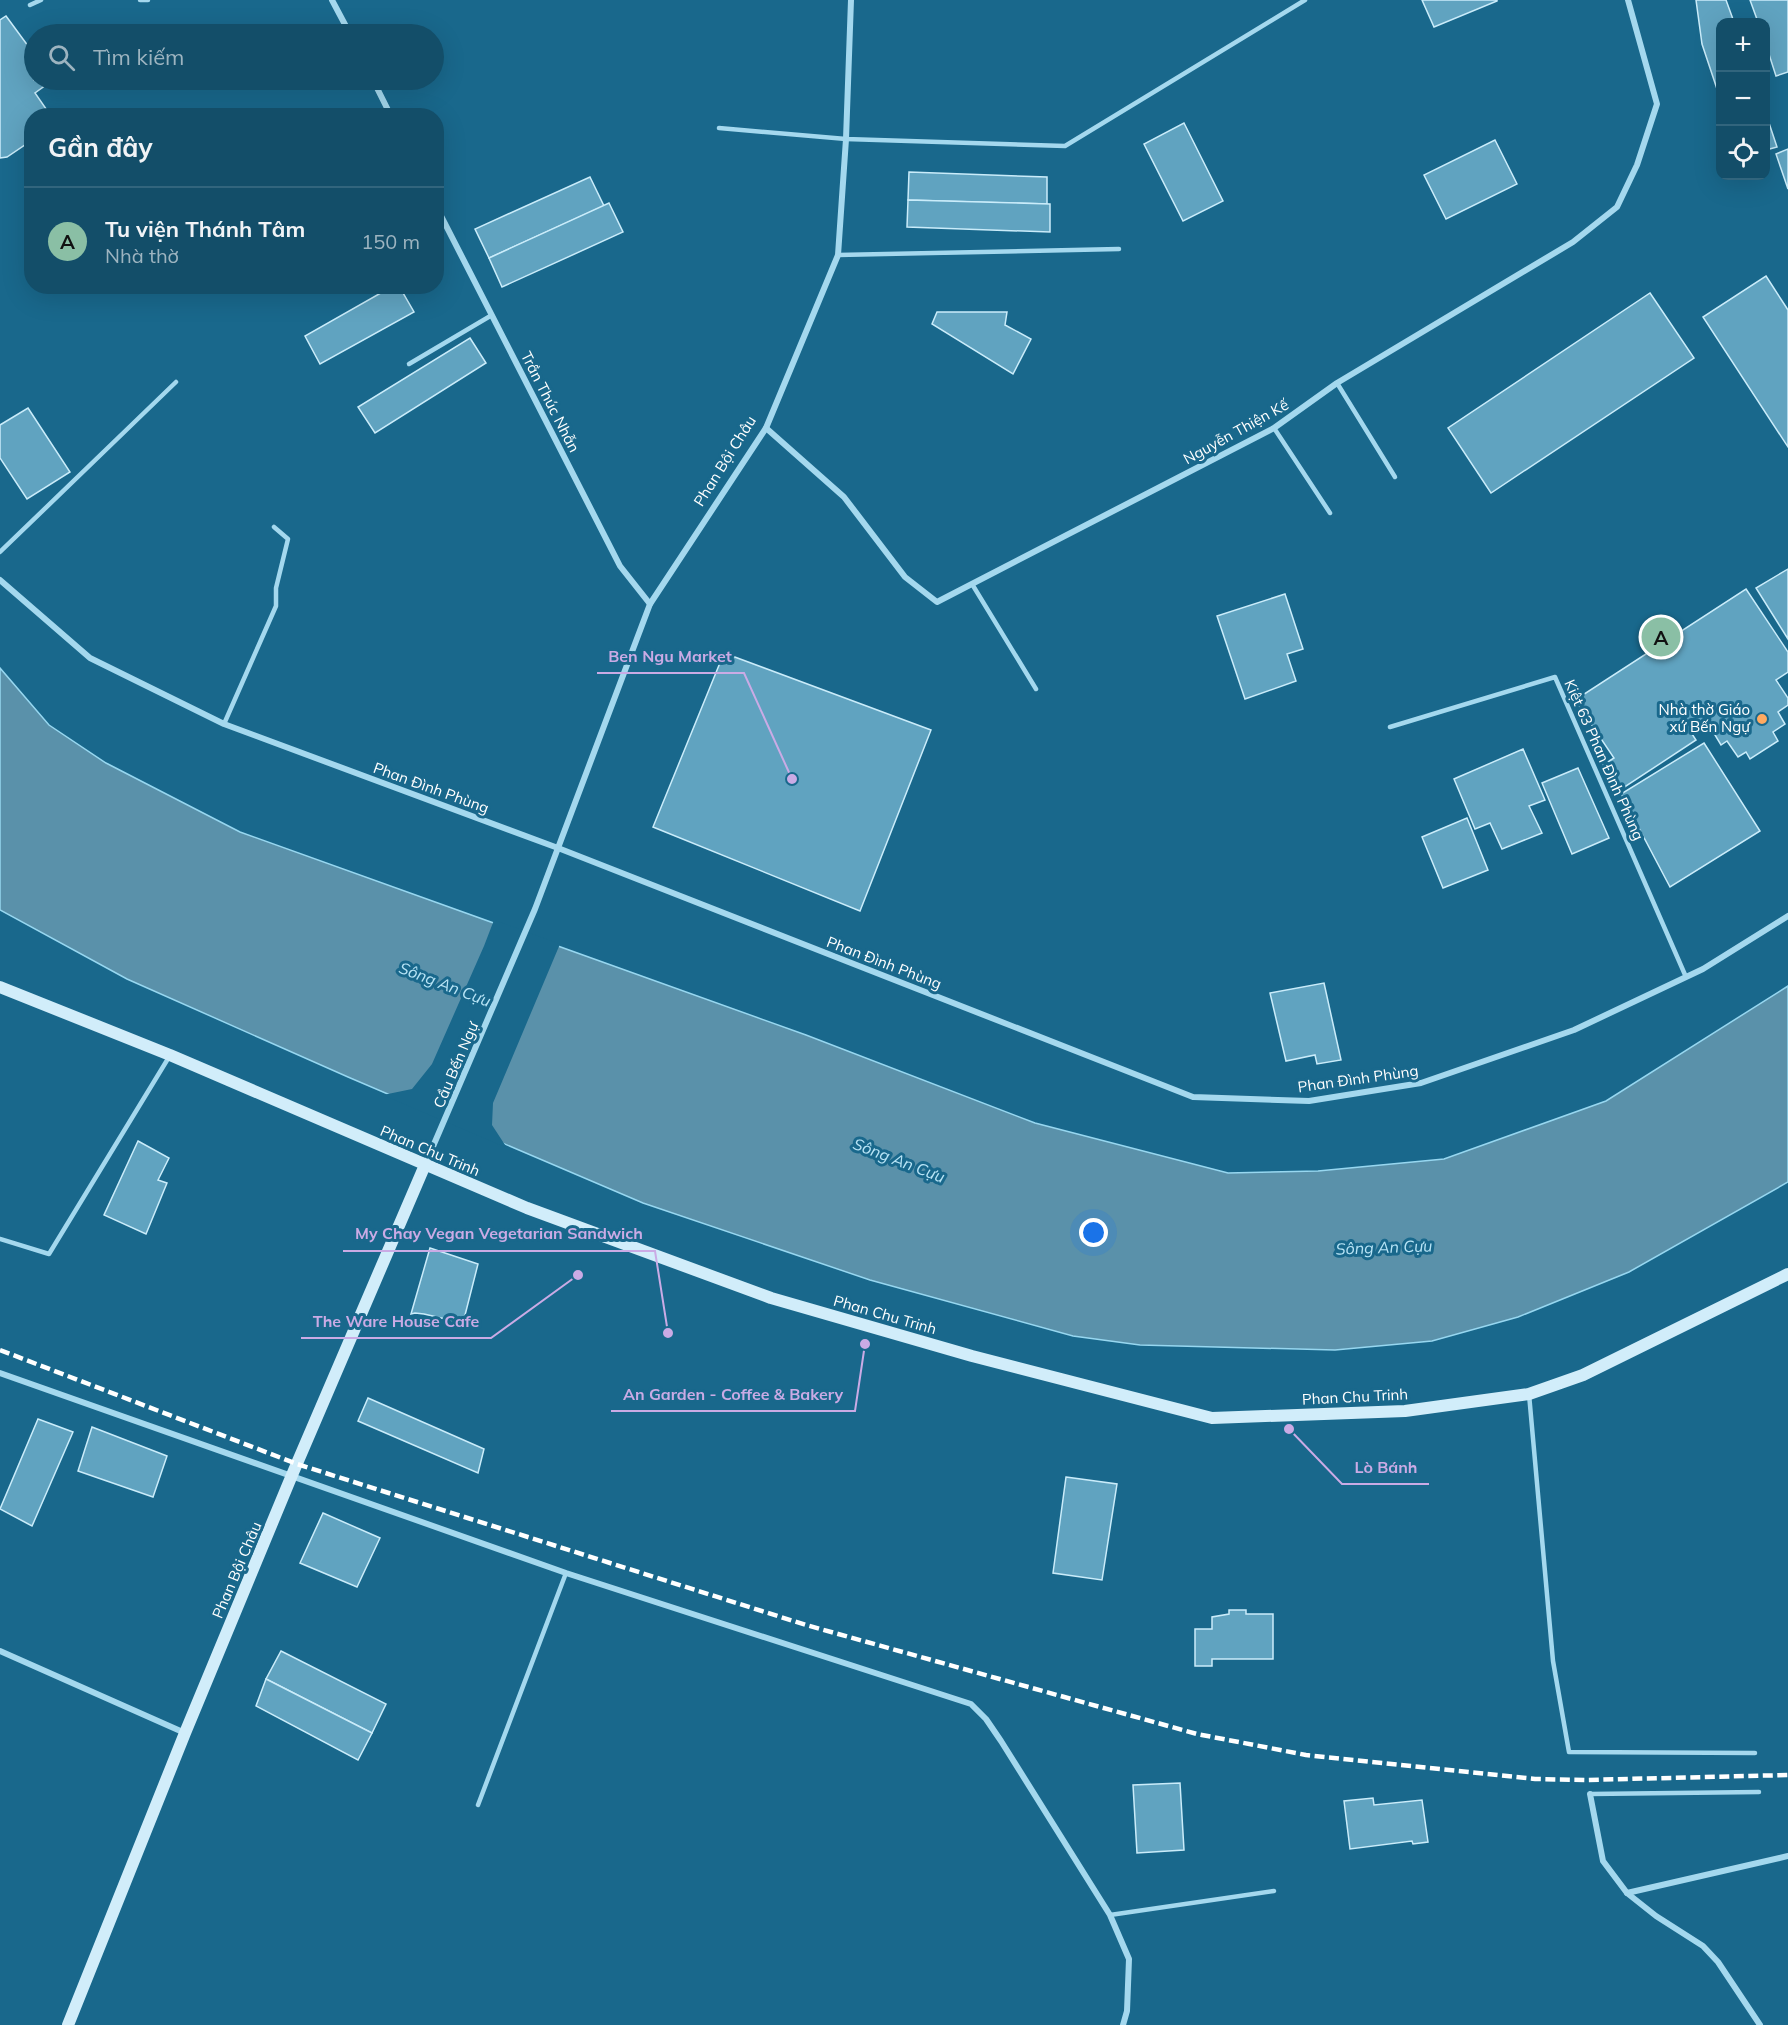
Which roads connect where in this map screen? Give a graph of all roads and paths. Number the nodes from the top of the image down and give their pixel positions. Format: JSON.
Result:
{"nodes":[{"id":1,"x":41,"y":0,"type":"edge"},
{"id":2,"x":140,"y":0,"type":"edge"},
{"id":3,"x":148,"y":0,"type":"edge"},
{"id":4,"x":332,"y":0,"type":"edge"},
{"id":5,"x":851,"y":0,"type":"edge"},
{"id":6,"x":1305,"y":0,"type":"edge"},
{"id":7,"x":1628,"y":0,"type":"edge"},
{"id":8,"x":30,"y":5,"type":"dead end"},
{"id":9,"x":345,"y":24,"type":"edge"},
{"id":10,"x":378,"y":90,"type":"edge"},
{"id":11,"x":387,"y":108,"type":"edge"},
{"id":12,"x":718,"y":128,"type":"dead end"},
{"id":13,"x":846,"y":139,"type":"junction"},
{"id":14,"x":444,"y":222,"type":"edge"},
{"id":15,"x":1119,"y":249,"type":"dead end"},
{"id":16,"x":838,"y":255,"type":"junction"},
{"id":17,"x":492,"y":315,"type":"junction"},
{"id":18,"x":409,"y":364,"type":"dead end"},
{"id":19,"x":176,"y":382,"type":"dead end"},
{"id":20,"x":1337,"y":383,"type":"junction"},
{"id":21,"x":766,"y":428,"type":"junction"},
{"id":22,"x":1274,"y":428,"type":"junction"},
{"id":23,"x":1395,"y":477,"type":"dead end"},
{"id":24,"x":1330,"y":513,"type":"dead end"},
{"id":25,"x":274,"y":527,"type":"dead end"},
{"id":26,"x":0,"y":552,"type":"edge"},
{"id":27,"x":0,"y":580,"type":"edge"},
{"id":28,"x":972,"y":584,"type":"junction"},
{"id":29,"x":650,"y":604,"type":"junction"},
{"id":30,"x":1036,"y":688,"type":"dead end"},
{"id":31,"x":224,"y":724,"type":"junction"},
{"id":32,"x":1390,"y":727,"type":"dead end"},
{"id":33,"x":558,"y":848,"type":"junction"},
{"id":34,"x":1788,"y":916,"type":"edge"},
{"id":35,"x":1686,"y":977,"type":"junction"},
{"id":36,"x":0,"y":987,"type":"edge"},
{"id":37,"x":170,"y":1055,"type":"junction"},
{"id":38,"x":441,"y":1130,"type":"joint"},
{"id":39,"x":425,"y":1165,"type":"junction"},
{"id":40,"x":0,"y":1239,"type":"edge"},
{"id":41,"x":1788,"y":1274,"type":"edge"},
{"id":42,"x":0,"y":1373,"type":"edge"},
{"id":43,"x":1530,"y":1394,"type":"junction"},
{"id":44,"x":292,"y":1475,"type":"junction"},
{"id":45,"x":566,"y":1573,"type":"junction"},
{"id":46,"x":0,"y":1651,"type":"edge"},
{"id":47,"x":185,"y":1733,"type":"junction"},
{"id":48,"x":1755,"y":1753,"type":"dead end"},
{"id":49,"x":1759,"y":1792,"type":"dead end"},
{"id":50,"x":1590,"y":1794,"type":"joint"},
{"id":51,"x":478,"y":1805,"type":"dead end"},
{"id":52,"x":1788,"y":1856,"type":"edge"},
{"id":53,"x":1274,"y":1891,"type":"dead end"},
{"id":54,"x":1627,"y":1893,"type":"junction"},
{"id":55,"x":1110,"y":1915,"type":"junction"},
{"id":56,"x":68,"y":2025,"type":"edge"},
{"id":57,"x":1123,"y":2025,"type":"edge"},
{"id":58,"x":1761,"y":2025,"type":"edge"}],
"edges":[{"from":1,"to":8,"type":"lane"},
{"from":2,"to":3,"type":"lane"},
{"from":4,"to":9,"type":"street"},
{"from":5,"to":13,"type":"street","name":"Phan Bội Châu"},
{"from":6,"to":13,"type":"lane"},
{"from":7,"to":20,"type":"street","name":"Nguyễn Thiện Kế"},
{"from":10,"to":11,"type":"street"},
{"from":12,"to":13,"type":"lane"},
{"from":13,"to":16,"type":"street","name":"Phan Bội Châu"},
{"from":14,"to":17,"type":"street","name":"Trần Thúc Nhẫn"},
{"from":15,"to":16,"type":"lane"},
{"from":16,"to":21,"type":"street","name":"Phan Bội Châu"},
{"from":17,"to":18,"type":"lane"},
{"from":17,"to":29,"type":"street","name":"Trần Thúc Nhẫn"},
{"from":19,"to":26,"type":"lane"},
{"from":20,"to":22,"type":"street","name":"Nguyễn Thiện Kế"},
{"from":20,"to":23,"type":"lane"},
{"from":21,"to":28,"type":"street","name":"Nguyễn Thiện Kế"},
{"from":21,"to":29,"type":"street","name":"Phan Bội Châu"},
{"from":22,"to":24,"type":"lane"},
{"from":22,"to":28,"type":"street","name":"Nguyễn Thiện Kế"},
{"from":25,"to":31,"type":"lane"},
{"from":27,"to":31,"type":"street","name":"Phan Đình Phùng"},
{"from":28,"to":30,"type":"lane"},
{"from":29,"to":33,"type":"street","name":"Phan Bội Châu"},
{"from":31,"to":33,"type":"street","name":"Phan Đình Phùng"},
{"from":32,"to":35,"type":"lane","name":"Kiệt 63 Phan Đình Phùng"},
{"from":33,"to":35,"type":"street","name":"Phan Đình Phùng"},
{"from":33,"to":38,"type":"street","name":"Cầu Bến Ngự"},
{"from":34,"to":35,"type":"street","name":"Phan Đình Phùng"},
{"from":36,"to":37,"type":"street","name":"Phan Chu Trinh"},
{"from":37,"to":39,"type":"street","name":"Phan Chu Trinh"},
{"from":37,"to":40,"type":"lane"},
{"from":38,"to":39,"type":"street","name":"Phan Bội Châu"},
{"from":39,"to":43,"type":"street","name":"Phan Chu Trinh"},
{"from":39,"to":44,"type":"street","name":"Phan Bội Châu"},
{"from":41,"to":43,"type":"street","name":"Phan Chu Trinh"},
{"from":42,"to":44,"type":"street"},
{"from":43,"to":48,"type":"lane"},
{"from":44,"to":45,"type":"street"},
{"from":44,"to":47,"type":"street","name":"Phan Bội Châu"},
{"from":45,"to":51,"type":"lane"},
{"from":45,"to":55,"type":"street"},
{"from":46,"to":47,"type":"street"},
{"from":47,"to":56,"type":"street","name":"Phan Bội Châu"},
{"from":49,"to":50,"type":"lane"},
{"from":50,"to":54,"type":"street"},
{"from":52,"to":54,"type":"street"},
{"from":53,"to":55,"type":"lane"},
{"from":54,"to":58,"type":"street"},
{"from":55,"to":57,"type":"street"}]}
